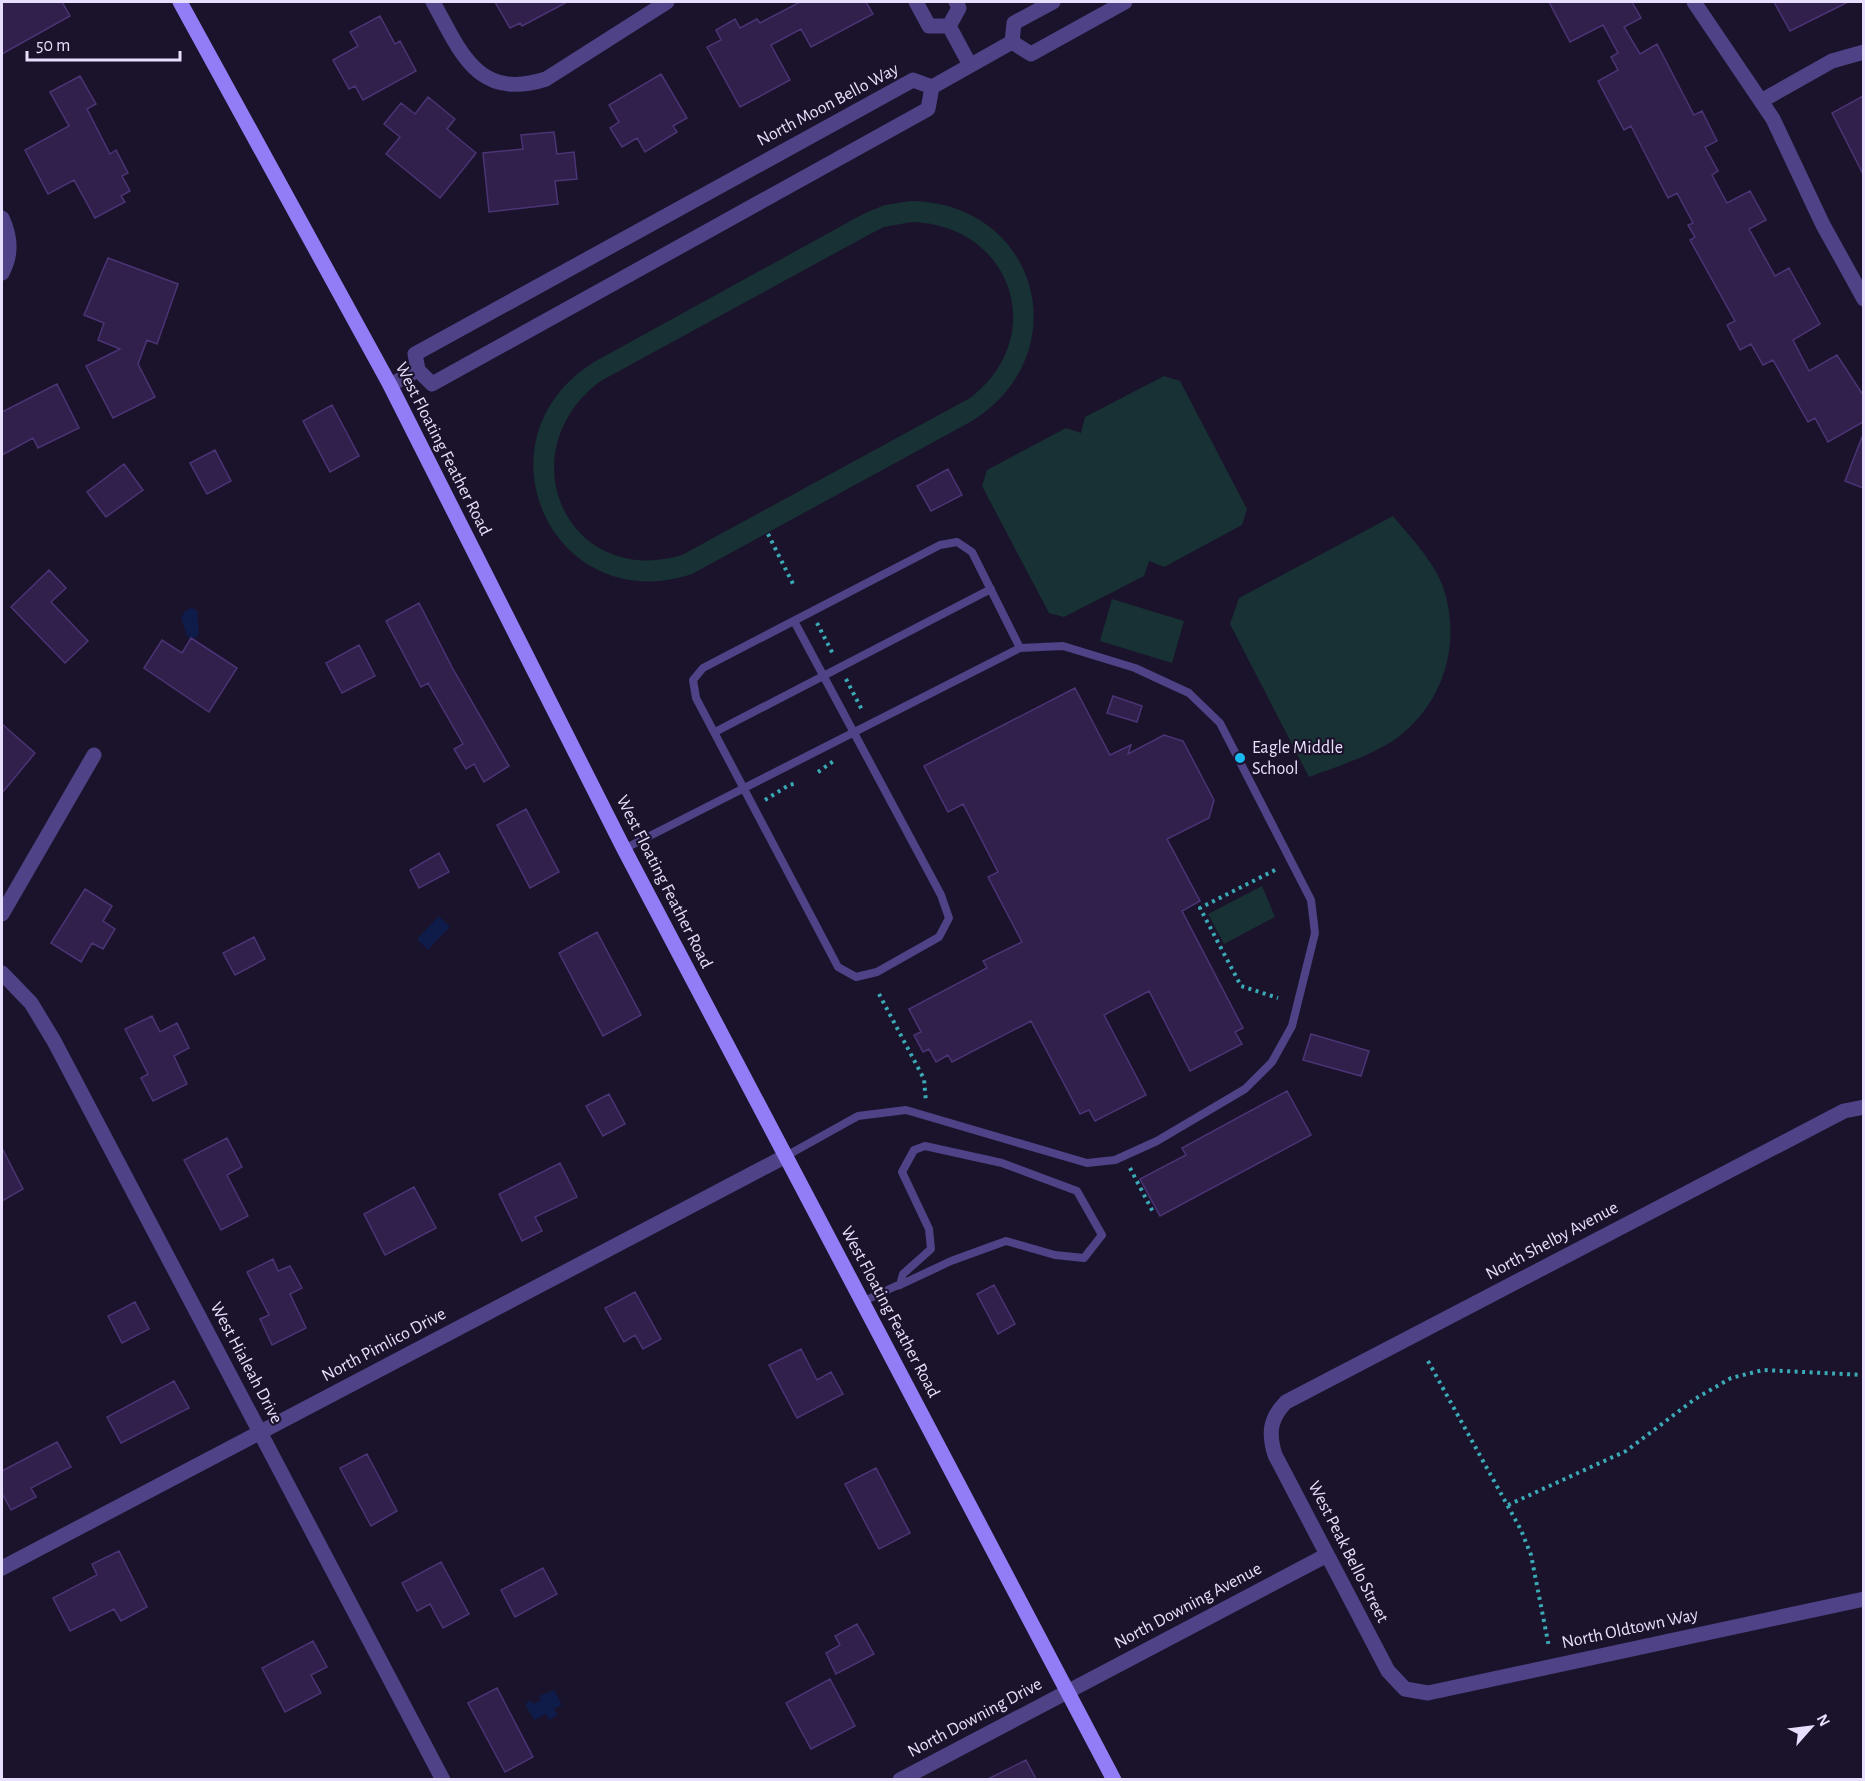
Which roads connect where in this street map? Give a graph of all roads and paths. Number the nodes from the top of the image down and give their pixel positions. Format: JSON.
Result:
{"nodes":[{"id":1,"x":180,"y":2,"type":"edge"},
{"id":2,"x":433,"y":2,"type":"edge"},
{"id":3,"x":667,"y":2,"type":"edge"},
{"id":4,"x":916,"y":2,"type":"edge"},
{"id":5,"x":956,"y":2,"type":"edge"},
{"id":6,"x":1053,"y":2,"type":"edge"},
{"id":7,"x":1125,"y":2,"type":"edge"},
{"id":8,"x":1694,"y":2,"type":"edge"},
{"id":9,"x":949,"y":26,"type":"junction"},
{"id":10,"x":1012,"y":42,"type":"junction"},
{"id":11,"x":1863,"y":52,"type":"edge"},
{"id":12,"x":970,"y":65,"type":"junction"},
{"id":13,"x":932,"y":87,"type":"junction"},
{"id":14,"x":1761,"y":101,"type":"junction"},
{"id":15,"x":2,"y":218,"type":"edge"},
{"id":16,"x":4,"y":268,"type":"edge"},
{"id":17,"x":1863,"y":299,"type":"edge"},
{"id":18,"x":418,"y":370,"type":"junction"},
{"id":19,"x":390,"y":385,"type":"junction"},
{"id":20,"x":768,"y":534,"type":"dead end"},
{"id":21,"x":794,"y":584,"type":"dead end"},
{"id":22,"x":991,"y":589,"type":"junction"},
{"id":23,"x":794,"y":621,"type":"junction"},
{"id":24,"x":817,"y":623,"type":"dead end"},
{"id":25,"x":1020,"y":648,"type":"junction"},
{"id":26,"x":834,"y":656,"type":"dead end"},
{"id":27,"x":823,"y":676,"type":"junction"},
{"id":28,"x":845,"y":677,"type":"dead end"},
{"id":29,"x":862,"y":710,"type":"dead end"},
{"id":30,"x":715,"y":732,"type":"junction"},
{"id":31,"x":853,"y":733,"type":"junction"},
{"id":32,"x":94,"y":755,"type":"dead end"},
{"id":33,"x":843,"y":756,"type":"dead end"},
{"id":34,"x":818,"y":772,"type":"dead end"},
{"id":35,"x":798,"y":783,"type":"dead end"},
{"id":36,"x":744,"y":788,"type":"junction"},
{"id":37,"x":765,"y":800,"type":"dead end"},
{"id":38,"x":624,"y":849,"type":"junction"},
{"id":39,"x":1275,"y":870,"type":"dead end"},
{"id":40,"x":2,"y":914,"type":"edge"},
{"id":41,"x":2,"y":973,"type":"edge"},
{"id":42,"x":879,"y":994,"type":"dead end"},
{"id":43,"x":1278,"y":998,"type":"dead end"},
{"id":44,"x":925,"y":1104,"type":"dead end"},
{"id":45,"x":1863,"y":1107,"type":"edge"},
{"id":46,"x":786,"y":1156,"type":"junction"},
{"id":47,"x":1130,"y":1167,"type":"dead end"},
{"id":48,"x":1152,"y":1212,"type":"dead end"},
{"id":49,"x":900,"y":1285,"type":"junction"},
{"id":50,"x":862,"y":1302,"type":"junction"},
{"id":51,"x":1428,"y":1361,"type":"dead end"},
{"id":52,"x":1863,"y":1375,"type":"edge"},
{"id":53,"x":1271,"y":1426,"type":"joint"},
{"id":54,"x":260,"y":1432,"type":"junction"},
{"id":55,"x":1508,"y":1505,"type":"junction"},
{"id":56,"x":1327,"y":1555,"type":"junction"},
{"id":57,"x":2,"y":1568,"type":"edge"},
{"id":58,"x":1863,"y":1599,"type":"edge"},
{"id":59,"x":1549,"y":1647,"type":"dead end"},
{"id":60,"x":1405,"y":1689,"type":"joint"},
{"id":61,"x":1067,"y":1692,"type":"junction"},
{"id":62,"x":442,"y":1779,"type":"edge"},
{"id":63,"x":900,"y":1779,"type":"edge"},
{"id":64,"x":1114,"y":1779,"type":"edge"}],
"edges":[{"from":1,"to":19,"type":"main road","name":"West Floating Feather Road"},
{"from":2,"to":3,"type":"street"},
{"from":4,"to":9,"type":"street"},
{"from":5,"to":9,"type":"street"},
{"from":6,"to":10,"type":"street"},
{"from":7,"to":10,"type":"street"},
{"from":8,"to":14,"type":"street"},
{"from":9,"to":12,"type":"street"},
{"from":10,"to":12,"type":"street"},
{"from":11,"to":14,"type":"street"},
{"from":12,"to":13,"type":"street"},
{"from":13,"to":18,"type":"street","name":"North Moon Bello Way"},
{"from":13,"to":18,"type":"street"},
{"from":14,"to":17,"type":"street"},
{"from":15,"to":16,"type":"street"},
{"from":18,"to":19,"type":"street"},
{"from":19,"to":38,"type":"main road","name":"West Floating Feather Road"},
{"from":20,"to":21,"type":"path"},
{"from":22,"to":23,"type":"lane"},
{"from":22,"to":25,"type":"lane"},
{"from":22,"to":27,"type":"lane"},
{"from":23,"to":27,"type":"lane"},
{"from":23,"to":30,"type":"lane"},
{"from":24,"to":26,"type":"path"},
{"from":25,"to":31,"type":"lane"},
{"from":25,"to":46,"type":"lane"},
{"from":27,"to":30,"type":"lane"},
{"from":27,"to":31,"type":"lane"},
{"from":28,"to":29,"type":"path"},
{"from":30,"to":36,"type":"lane"},
{"from":31,"to":36,"type":"lane"},
{"from":31,"to":36,"type":"lane"},
{"from":32,"to":40,"type":"street"},
{"from":33,"to":34,"type":"path"},
{"from":35,"to":37,"type":"path"},
{"from":36,"to":38,"type":"lane"},
{"from":38,"to":46,"type":"main road","name":"West Floating Feather Road"},
{"from":39,"to":43,"type":"path"},
{"from":41,"to":54,"type":"street","name":"West Hialeah Drive"},
{"from":42,"to":44,"type":"path"},
{"from":45,"to":53,"type":"street","name":"North Shelby Avenue"},
{"from":46,"to":50,"type":"main road","name":"West Floating Feather Road"},
{"from":46,"to":54,"type":"street","name":"North Pimlico Drive"},
{"from":47,"to":48,"type":"path"},
{"from":49,"to":49,"type":"lane"},
{"from":49,"to":50,"type":"lane"},
{"from":50,"to":61,"type":"main road","name":"West Floating Feather Road"},
{"from":51,"to":55,"type":"path"},
{"from":52,"to":55,"type":"path"},
{"from":53,"to":56,"type":"street","name":"West Peak Bello Street"},
{"from":54,"to":57,"type":"street","name":"North Pimlico Drive"},
{"from":54,"to":62,"type":"street","name":"West Hialeah Drive"},
{"from":55,"to":59,"type":"path"},
{"from":56,"to":60,"type":"street","name":"West Peak Bello Street"},
{"from":56,"to":61,"type":"street","name":"North Downing Avenue"},
{"from":58,"to":60,"type":"street","name":"North Oldtown Way"},
{"from":61,"to":63,"type":"street","name":"North Downing Drive"},
{"from":61,"to":64,"type":"main road","name":"West Floating Feather Road"}]}
